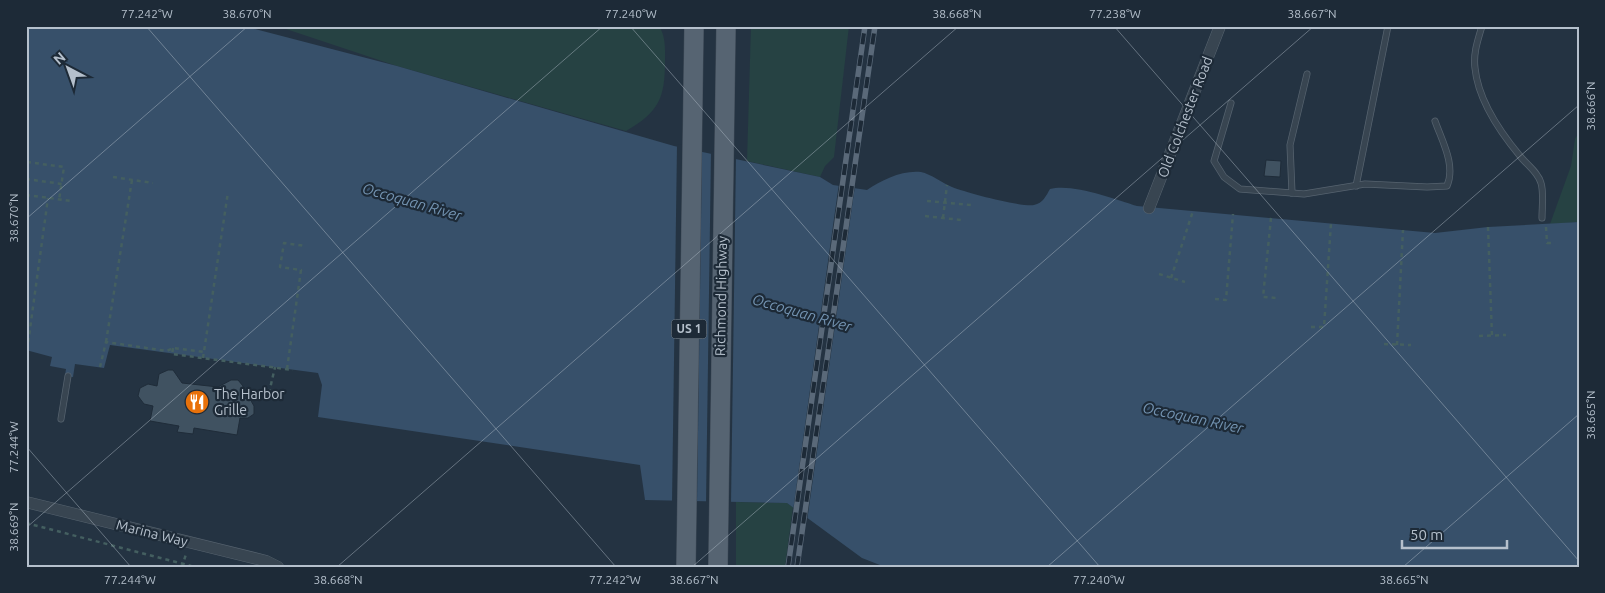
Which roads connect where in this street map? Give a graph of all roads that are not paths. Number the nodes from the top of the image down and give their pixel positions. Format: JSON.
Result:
{"nodes":[{"id":1,"x":694,"y":26,"type":"edge"},
{"id":2,"x":726,"y":26,"type":"edge"},
{"id":3,"x":1220,"y":26,"type":"edge"},
{"id":4,"x":1388,"y":26,"type":"edge"},
{"id":5,"x":1482,"y":26,"type":"edge"},
{"id":6,"x":1307,"y":74,"type":"dead end"},
{"id":7,"x":1231,"y":103,"type":"dead end"},
{"id":8,"x":1435,"y":121,"type":"dead end"},
{"id":9,"x":1356,"y":186,"type":"junction"},
{"id":10,"x":1292,"y":193,"type":"junction"},
{"id":11,"x":1149,"y":208,"type":"dead end"},
{"id":12,"x":1544,"y":220,"type":"road end"},
{"id":13,"x":68,"y":376,"type":"dead end"},
{"id":14,"x":61,"y":419,"type":"dead end"},
{"id":15,"x":26,"y":502,"type":"edge"},
{"id":16,"x":278,"y":567,"type":"edge"},
{"id":17,"x":686,"y":567,"type":"edge"},
{"id":18,"x":718,"y":567,"type":"edge"}],
"edges":[{"from":1,"to":17,"type":"main road","number":"US 1"},
{"from":2,"to":18,"type":"main road","name":"Richmond Highway","number":"US 1"},
{"from":3,"to":11,"type":"street","name":"Old Colchester Road"},
{"from":4,"to":9,"type":"lane"},
{"from":5,"to":12,"type":"lane"},
{"from":6,"to":10,"type":"lane"},
{"from":7,"to":10,"type":"lane"},
{"from":8,"to":9,"type":"lane"},
{"from":9,"to":10,"type":"lane"},
{"from":13,"to":14,"type":"lane"},
{"from":15,"to":16,"type":"street","name":"Marina Way"}]}
